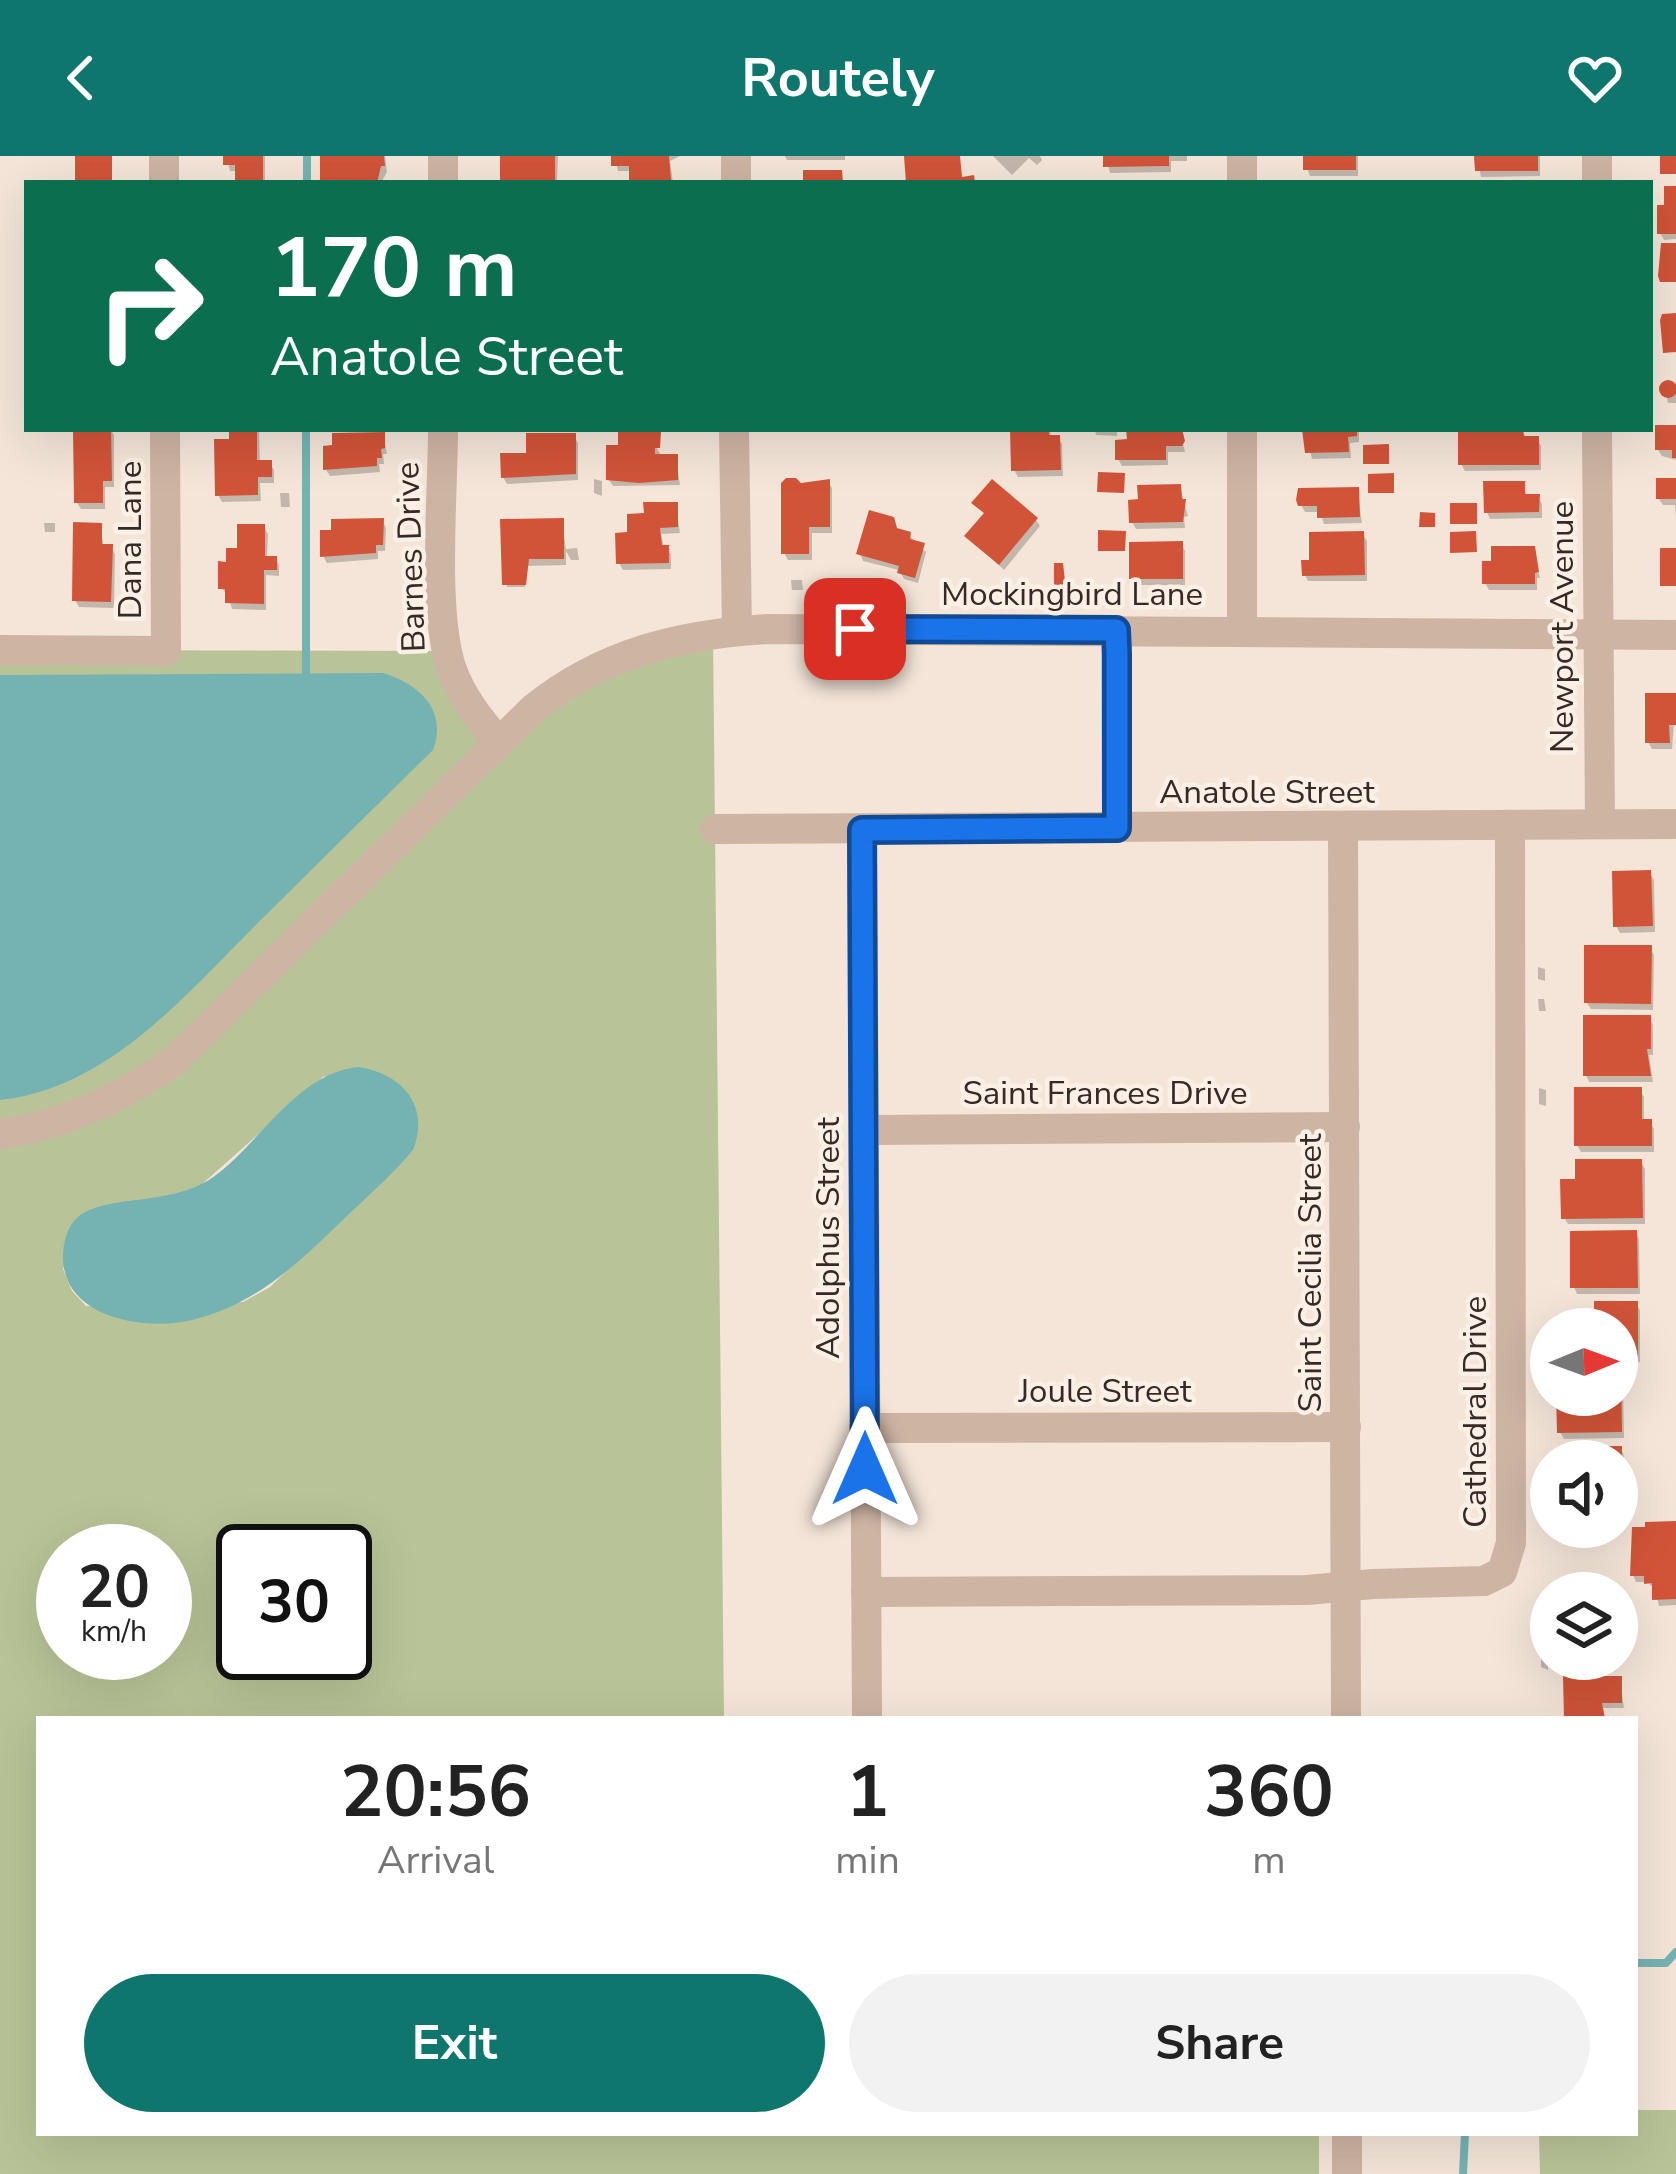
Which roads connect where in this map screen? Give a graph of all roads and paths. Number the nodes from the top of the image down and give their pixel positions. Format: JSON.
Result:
{"nodes":[{"id":1,"x":165,"y":432,"type":"edge"},
{"id":2,"x":443,"y":432,"type":"edge"},
{"id":3,"x":734,"y":432,"type":"edge"},
{"id":4,"x":1242,"y":432,"type":"edge"},
{"id":5,"x":1597,"y":432,"type":"edge"},
{"id":6,"x":1116,"y":630,"type":"junction"},
{"id":7,"x":737,"y":631,"type":"junction"},
{"id":8,"x":1243,"y":631,"type":"junction"},
{"id":9,"x":1596,"y":634,"type":"junction"},
{"id":10,"x":1676,"y":635,"type":"edge"},
{"id":11,"x":0,"y":650,"type":"edge"},
{"id":12,"x":497,"y":740,"type":"junction"},
{"id":13,"x":1600,"y":824,"type":"junction"},
{"id":14,"x":1676,"y":824,"type":"edge"},
{"id":15,"x":1521,"y":826,"type":"junction"},
{"id":16,"x":1117,"y":828,"type":"junction"},
{"id":17,"x":1343,"y":828,"type":"junction"},
{"id":18,"x":715,"y":829,"type":"dead end"},
{"id":19,"x":862,"y":830,"type":"junction"},
{"id":20,"x":1346,"y":1127,"type":"junction"},
{"id":21,"x":865,"y":1130,"type":"junction"},
{"id":22,"x":0,"y":1134,"type":"edge"},
{"id":23,"x":864,"y":1427,"type":"junction"},
{"id":24,"x":1346,"y":1427,"type":"junction"},
{"id":25,"x":1345,"y":1586,"type":"junction"},
{"id":26,"x":866,"y":1592,"type":"junction"},
{"id":27,"x":867,"y":1716,"type":"edge"},
{"id":28,"x":1346,"y":1716,"type":"edge"},
{"id":29,"x":1347,"y":2136,"type":"edge"},
{"id":30,"x":1347,"y":2174,"type":"edge"}],
"edges":[{"from":1,"to":11,"type":"street","name":"Dana Lane"},
{"from":2,"to":12,"type":"street","name":"Barnes Drive"},
{"from":3,"to":7,"type":"street"},
{"from":4,"to":8,"type":"street"},
{"from":5,"to":9,"type":"street","name":"Newport Avenue"},
{"from":6,"to":7,"type":"street","name":"Mockingbird Lane"},
{"from":6,"to":8,"type":"street","name":"Mockingbird Lane"},
{"from":6,"to":16,"type":"street"},
{"from":7,"to":12,"type":"street","name":"Mockingbird Lane"},
{"from":8,"to":9,"type":"street","name":"Mockingbird Lane"},
{"from":9,"to":10,"type":"street","name":"Mockingbird Lane"},
{"from":9,"to":13,"type":"street","name":"Newport Avenue"},
{"from":12,"to":22,"type":"street","name":"Mockingbird Lane"},
{"from":13,"to":14,"type":"street","name":"Anatole Street"},
{"from":13,"to":15,"type":"street","name":"Anatole Street"},
{"from":15,"to":17,"type":"street","name":"Anatole Street"},
{"from":15,"to":25,"type":"street","name":"Cathedral Drive"},
{"from":16,"to":17,"type":"street","name":"Anatole Street"},
{"from":16,"to":19,"type":"street","name":"Anatole Street"},
{"from":17,"to":20,"type":"street","name":"Saint Cecilia Street"},
{"from":18,"to":19,"type":"street","name":"Anatole Street"},
{"from":19,"to":21,"type":"street","name":"Adolphus Street"},
{"from":20,"to":21,"type":"street","name":"Saint Frances Drive"},
{"from":20,"to":24,"type":"street","name":"Saint Cecilia Street"},
{"from":21,"to":23,"type":"street","name":"Adolphus Street"},
{"from":23,"to":24,"type":"street","name":"Joule Street"},
{"from":23,"to":26,"type":"street","name":"Adolphus Street"},
{"from":24,"to":25,"type":"street","name":"Saint Cecilia Street"},
{"from":25,"to":26,"type":"street","name":"Cathedral Drive"},
{"from":25,"to":28,"type":"street","name":"Saint Cecilia Street"},
{"from":26,"to":27,"type":"street","name":"Adolphus Street"},
{"from":29,"to":30,"type":"street"}]}
